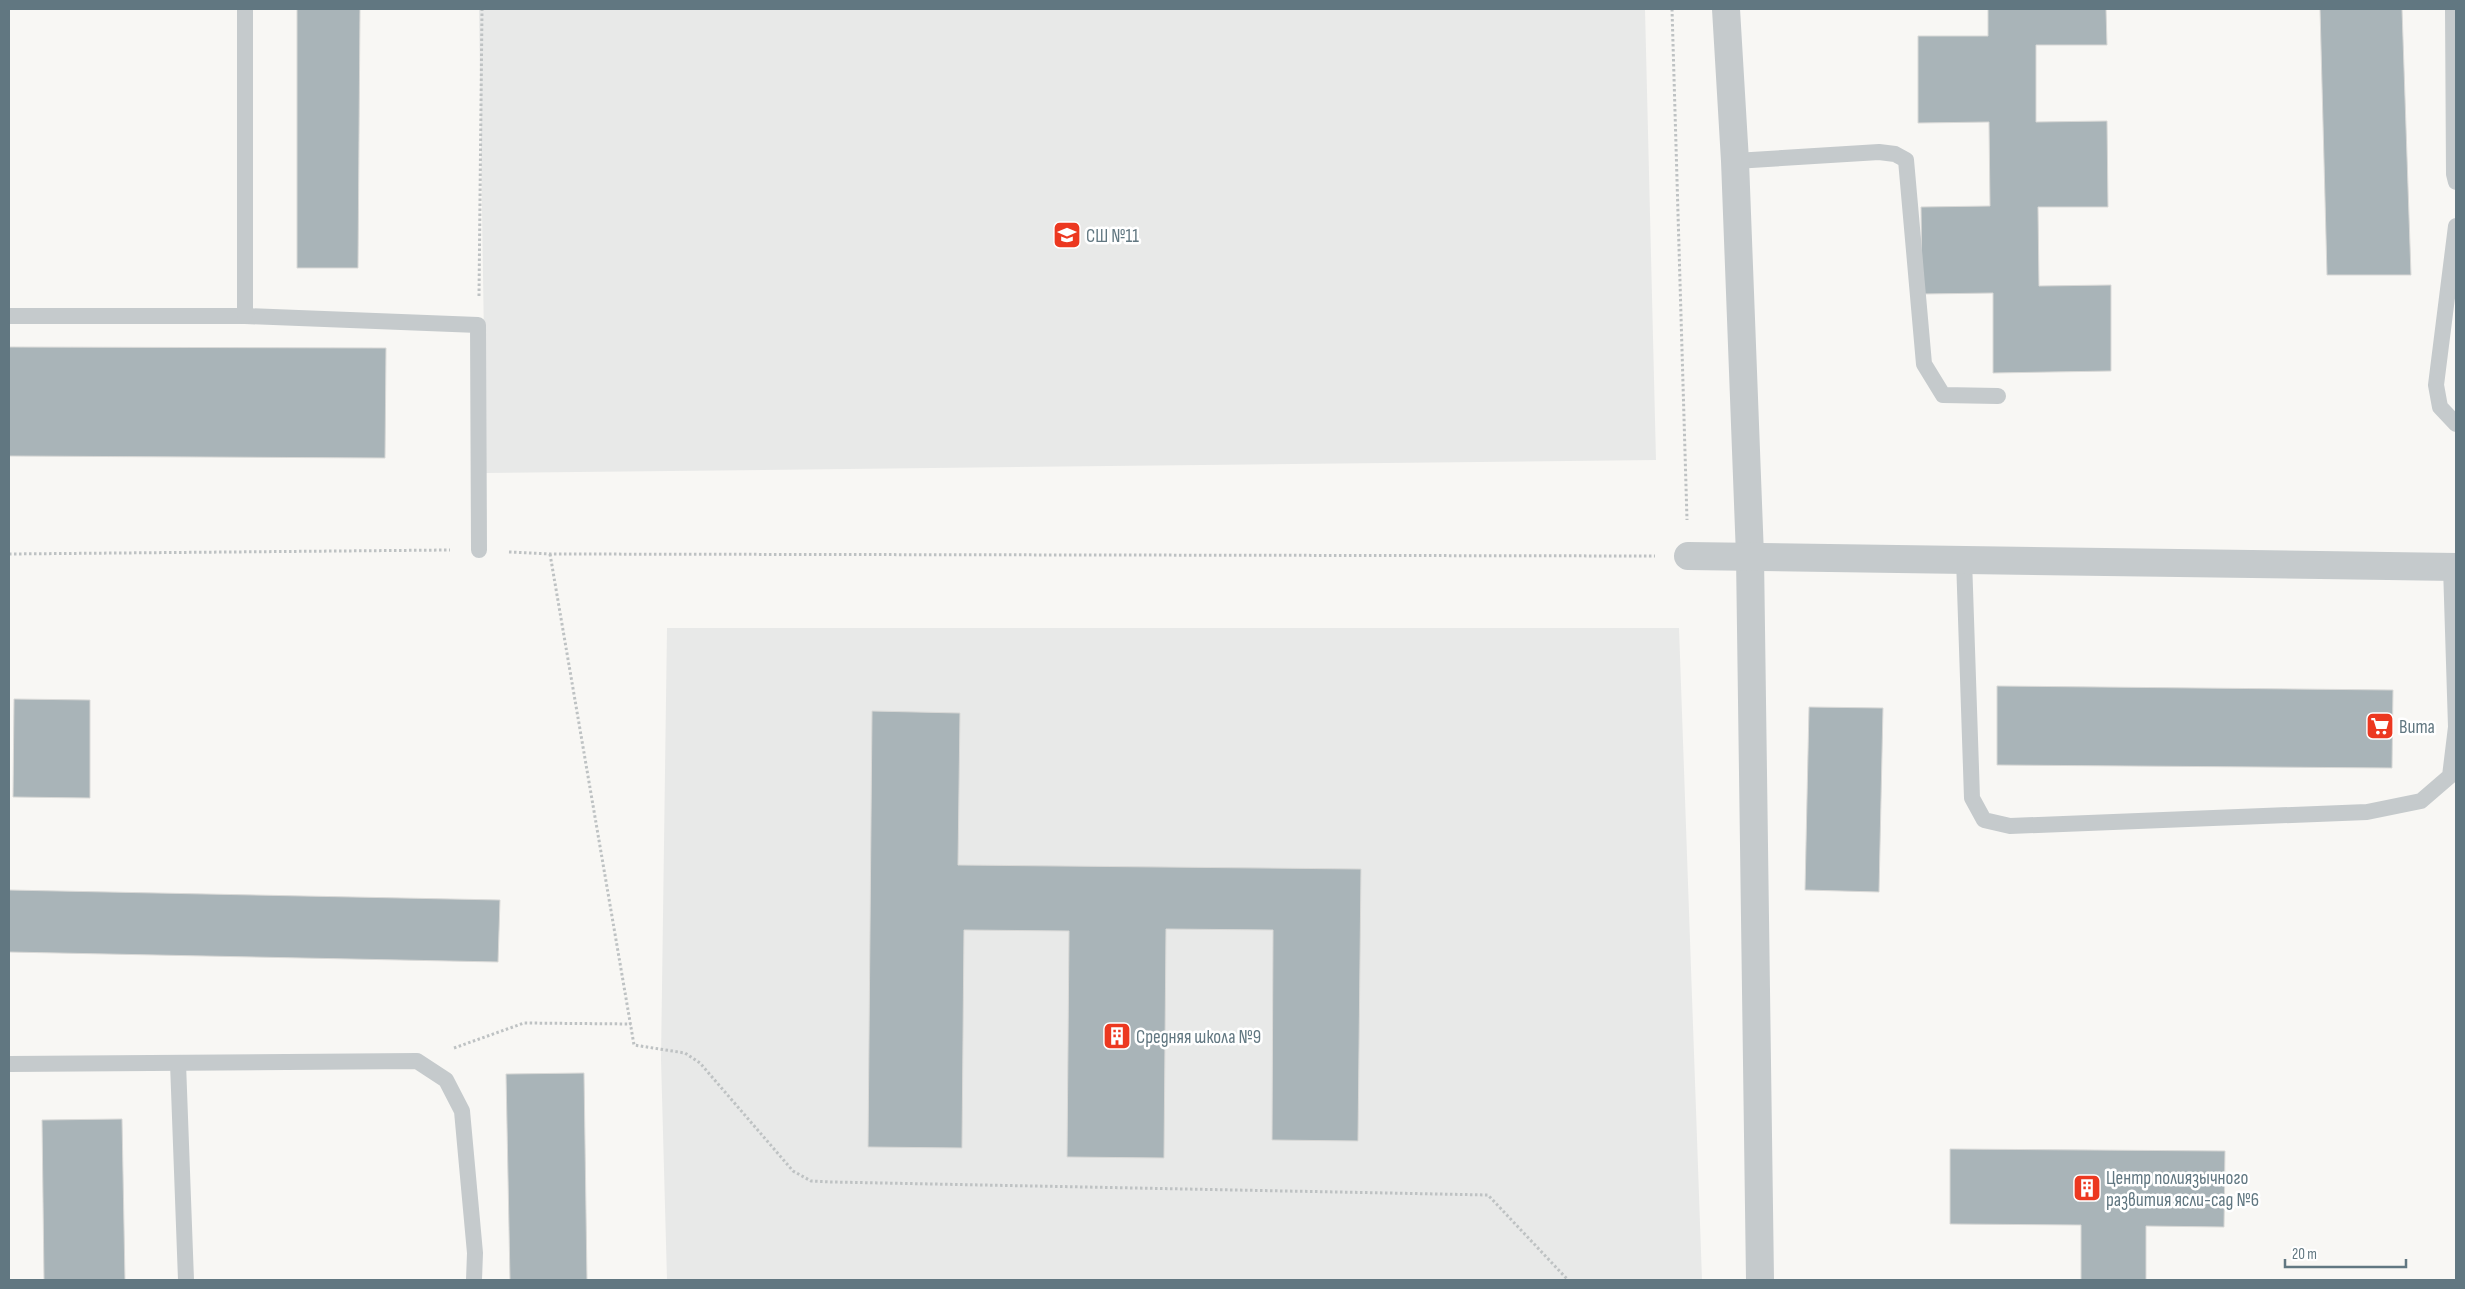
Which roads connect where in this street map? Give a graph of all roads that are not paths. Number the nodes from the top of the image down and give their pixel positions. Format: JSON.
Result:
{"nodes":[{"id":1,"x":245,"y":9,"type":"edge"},
{"id":2,"x":1726,"y":9,"type":"edge"},
{"id":3,"x":2453,"y":9,"type":"edge"},
{"id":4,"x":1735,"y":161,"type":"junction"},
{"id":5,"x":2456,"y":182,"type":"edge"},
{"id":6,"x":2456,"y":226,"type":"edge"},
{"id":7,"x":9,"y":316,"type":"edge"},
{"id":8,"x":245,"y":316,"type":"junction"},
{"id":9,"x":1998,"y":396,"type":"dead end"},
{"id":10,"x":2456,"y":424,"type":"edge"},
{"id":11,"x":479,"y":550,"type":"road end"},
{"id":12,"x":1688,"y":556,"type":"road end"},
{"id":13,"x":1750,"y":556,"type":"junction"},
{"id":14,"x":1964,"y":559,"type":"junction"},
{"id":15,"x":2454,"y":567,"type":"edge"},
{"id":16,"x":2456,"y":727,"type":"edge"},
{"id":17,"x":178,"y":1063,"type":"junction"},
{"id":18,"x":9,"y":1064,"type":"edge"},
{"id":19,"x":186,"y":1280,"type":"edge"},
{"id":20,"x":474,"y":1280,"type":"edge"},
{"id":21,"x":1760,"y":1280,"type":"edge"}],
"edges":[{"from":1,"to":8,"type":"lane"},
{"from":2,"to":4,"type":"street"},
{"from":3,"to":5,"type":"lane"},
{"from":4,"to":9,"type":"lane"},
{"from":4,"to":13,"type":"street"},
{"from":6,"to":10,"type":"lane"},
{"from":7,"to":8,"type":"lane"},
{"from":8,"to":11,"type":"lane"},
{"from":12,"to":13,"type":"street"},
{"from":13,"to":14,"type":"street"},
{"from":13,"to":21,"type":"street"},
{"from":14,"to":15,"type":"street"},
{"from":14,"to":16,"type":"lane"},
{"from":15,"to":16,"type":"lane"},
{"from":17,"to":18,"type":"lane"},
{"from":17,"to":19,"type":"lane"},
{"from":17,"to":20,"type":"lane"}]}
